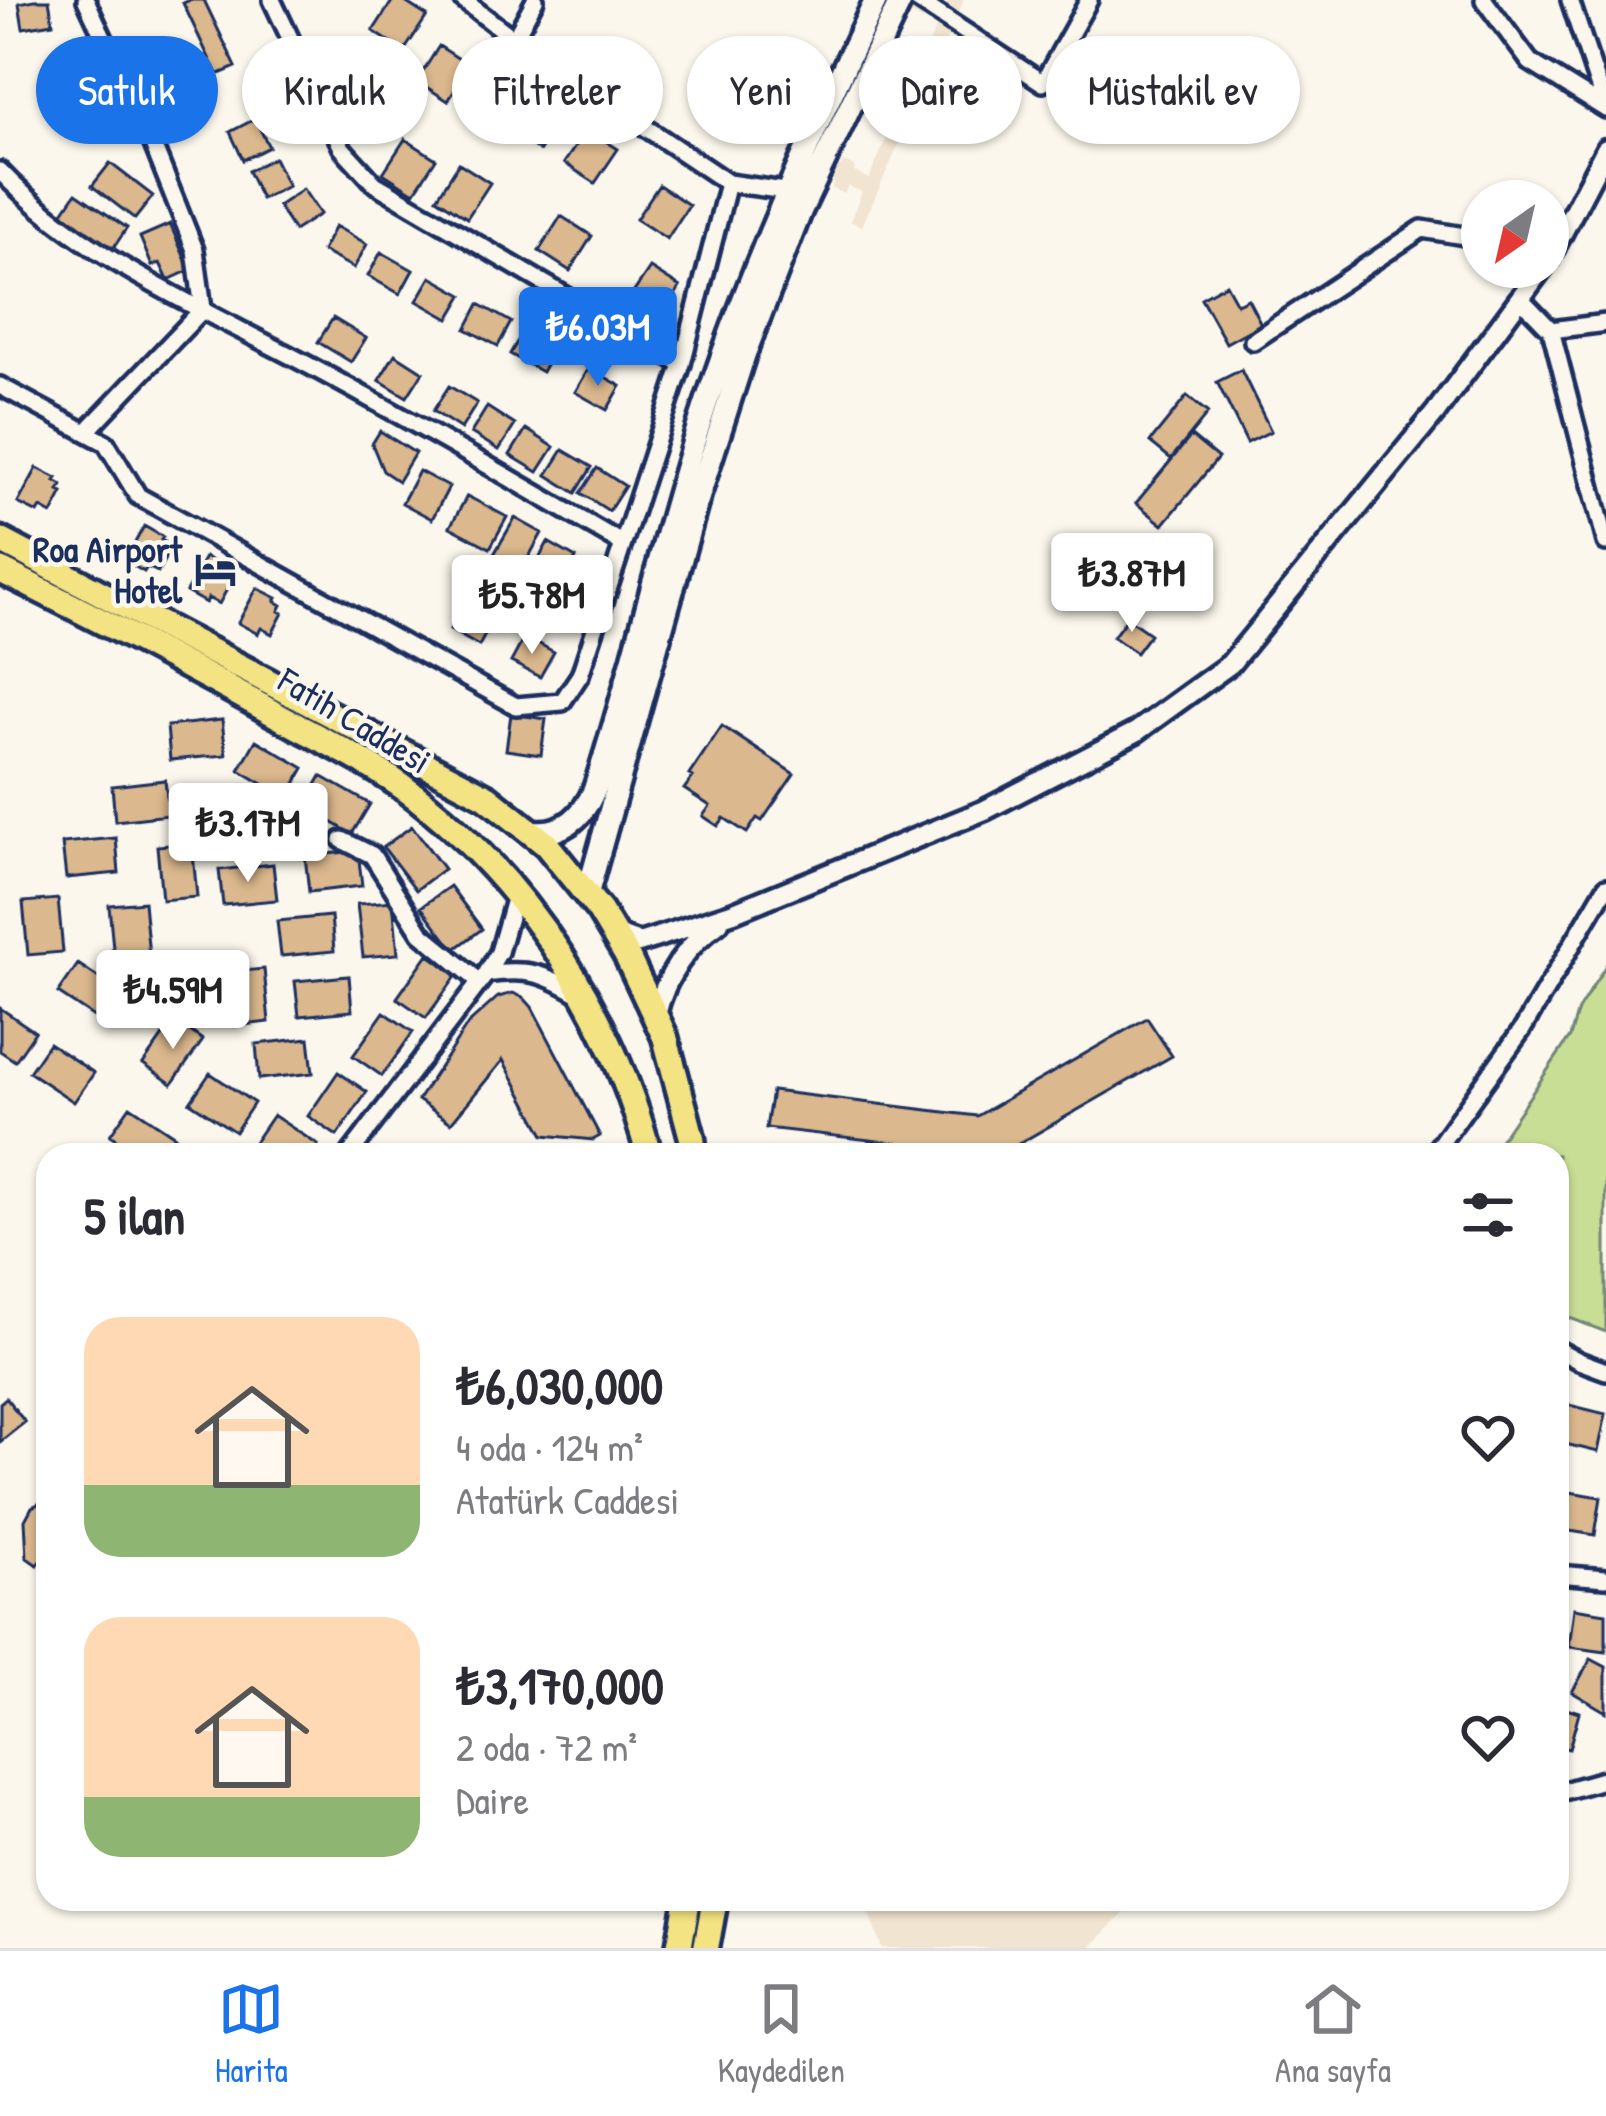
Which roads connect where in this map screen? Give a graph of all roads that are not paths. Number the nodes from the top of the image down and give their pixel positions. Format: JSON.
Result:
{"nodes":[{"id":1,"x":86,"y":0,"type":"edge"},
{"id":2,"x":272,"y":0,"type":"edge"},
{"id":3,"x":464,"y":0,"type":"edge"},
{"id":4,"x":535,"y":0,"type":"edge"},
{"id":5,"x":876,"y":0,"type":"edge"},
{"id":6,"x":901,"y":0,"type":"edge"},
{"id":7,"x":917,"y":0,"type":"edge"},
{"id":8,"x":1089,"y":0,"type":"edge"},
{"id":9,"x":1484,"y":0,"type":"edge"},
{"id":10,"x":1570,"y":0,"type":"edge"},
{"id":11,"x":510,"y":36,"type":"edge"},
{"id":12,"x":516,"y":36,"type":"edge"},
{"id":13,"x":1606,"y":109,"type":"edge"},
{"id":14,"x":663,"y":139,"type":"edge"},
{"id":15,"x":1606,"y":149,"type":"edge"},
{"id":16,"x":0,"y":171,"type":"edge"},
{"id":17,"x":728,"y":183,"type":"junction"},
{"id":18,"x":797,"y":194,"type":"junction"},
{"id":19,"x":1569,"y":219,"type":"edge"},
{"id":20,"x":1461,"y":236,"type":"edge"},
{"id":21,"x":1527,"y":288,"type":"edge"},
{"id":22,"x":1520,"y":298,"type":"junction"},
{"id":23,"x":202,"y":309,"type":"junction"},
{"id":24,"x":1606,"y":323,"type":"edge"},
{"id":25,"x":1551,"y":329,"type":"junction"},
{"id":26,"x":1253,"y":341,"type":"dead end"},
{"id":27,"x":682,"y":364,"type":"junction"},
{"id":28,"x":0,"y":386,"type":"edge"},
{"id":29,"x":86,"y":432,"type":"junction"},
{"id":30,"x":1605,"y":532,"type":"edge"},
{"id":31,"x":0,"y":540,"type":"edge"},
{"id":32,"x":623,"y":544,"type":"junction"},
{"id":33,"x":0,"y":570,"type":"edge"},
{"id":34,"x":524,"y":825,"type":"junction"},
{"id":35,"x":342,"y":841,"type":"dead end"},
{"id":36,"x":471,"y":844,"type":"junction"},
{"id":37,"x":1606,"y":887,"type":"edge"},
{"id":38,"x":587,"y":895,"type":"junction"},
{"id":39,"x":515,"y":896,"type":"junction"},
{"id":40,"x":734,"y":912,"type":"junction"},
{"id":41,"x":614,"y":934,"type":"junction"},
{"id":42,"x":483,"y":978,"type":"junction"},
{"id":43,"x":586,"y":998,"type":"junction"},
{"id":44,"x":656,"y":1015,"type":"junction"},
{"id":45,"x":641,"y":1124,"type":"junction"},
{"id":46,"x":358,"y":1143,"type":"edge"},
{"id":47,"x":647,"y":1143,"type":"edge"},
{"id":48,"x":679,"y":1143,"type":"edge"},
{"id":49,"x":692,"y":1143,"type":"edge"},
{"id":50,"x":1441,"y":1143,"type":"edge"},
{"id":51,"x":1569,"y":1355,"type":"edge"},
{"id":52,"x":1606,"y":1370,"type":"edge"},
{"id":53,"x":1569,"y":1575,"type":"edge"},
{"id":54,"x":1606,"y":1578,"type":"edge"},
{"id":55,"x":1606,"y":1779,"type":"edge"},
{"id":56,"x":1569,"y":1790,"type":"edge"},
{"id":57,"x":686,"y":1911,"type":"edge"},
{"id":58,"x":713,"y":1911,"type":"edge"},
{"id":59,"x":679,"y":1948,"type":"edge"},
{"id":60,"x":706,"y":1948,"type":"edge"}],
"edges":[{"from":1,"to":23,"type":"street"},
{"from":2,"to":27,"type":"street"},
{"from":3,"to":11,"type":"street"},
{"from":4,"to":12,"type":"street"},
{"from":5,"to":18,"type":"main road"},
{"from":6,"to":18,"type":"main road"},
{"from":7,"to":8,"type":"street"},
{"from":9,"to":13,"type":"street"},
{"from":10,"to":13,"type":"street"},
{"from":14,"to":17,"type":"street"},
{"from":15,"to":19,"type":"street"},
{"from":16,"to":23,"type":"street"},
{"from":17,"to":18,"type":"street"},
{"from":17,"to":27,"type":"street"},
{"from":18,"to":34,"type":"main road"},
{"from":18,"to":38,"type":"main road"},
{"from":20,"to":26,"type":"street"},
{"from":21,"to":22,"type":"street"},
{"from":22,"to":25,"type":"street"},
{"from":22,"to":40,"type":"street"},
{"from":23,"to":29,"type":"street"},
{"from":23,"to":32,"type":"street"},
{"from":24,"to":25,"type":"street"},
{"from":25,"to":30,"type":"street"},
{"from":27,"to":32,"type":"street"},
{"from":28,"to":29,"type":"street"},
{"from":29,"to":32,"type":"street"},
{"from":31,"to":34,"type":"main road","name":"Fatih Caddesi"},
{"from":33,"to":36,"type":"main road","name":"Fatih Caddesi"},
{"from":34,"to":36,"type":"main road"},
{"from":34,"to":38,"type":"main road","name":"Fatih Caddesi"},
{"from":35,"to":42,"type":"street"},
{"from":36,"to":39,"type":"main road","name":"Fatih Caddesi"},
{"from":37,"to":50,"type":"street"},
{"from":38,"to":41,"type":"main road","name":"Fatih Caddesi"},
{"from":39,"to":42,"type":"street"},
{"from":39,"to":43,"type":"main road","name":"Fatih Caddesi"},
{"from":40,"to":41,"type":"street"},
{"from":40,"to":44,"type":"street"},
{"from":41,"to":44,"type":"main road","name":"Fatih Caddesi"},
{"from":42,"to":43,"type":"street"},
{"from":42,"to":46,"type":"street"},
{"from":43,"to":45,"type":"main road","name":"Fatih Caddesi"},
{"from":44,"to":49,"type":"main road","name":"Fatih Caddesi"},
{"from":45,"to":47,"type":"main road","name":"Fatih Caddesi"},
{"from":45,"to":48,"type":"main road"},
{"from":51,"to":52,"type":"street"},
{"from":53,"to":54,"type":"street"},
{"from":55,"to":56,"type":"street"},
{"from":57,"to":59,"type":"main road"},
{"from":58,"to":60,"type":"main road"}]}
